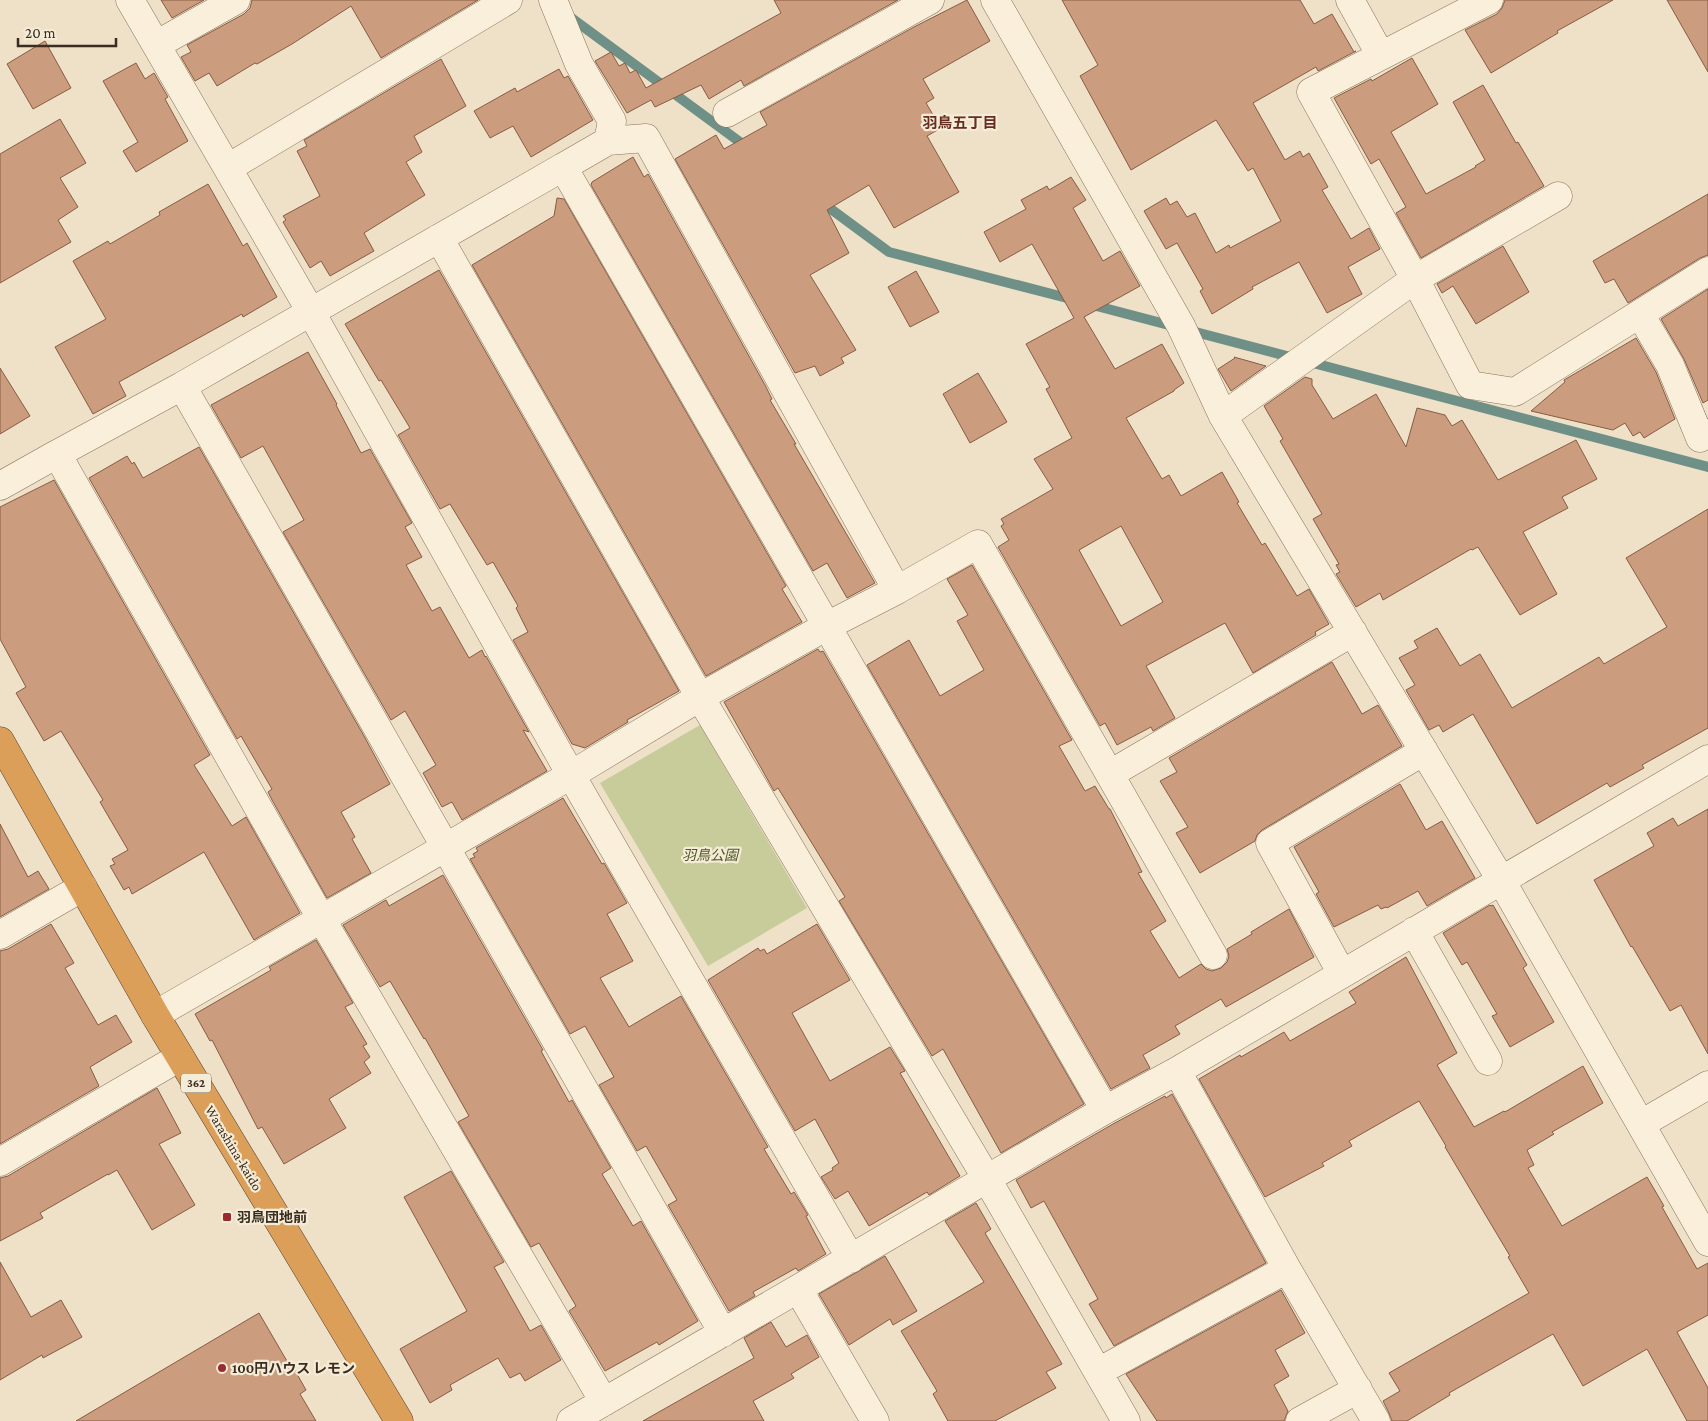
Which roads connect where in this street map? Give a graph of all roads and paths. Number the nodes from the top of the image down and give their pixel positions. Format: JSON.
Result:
{"nodes":[{"id":1,"x":130,"y":0,"type":"edge"},
{"id":2,"x":236,"y":0,"type":"edge"},
{"id":3,"x":508,"y":0,"type":"edge"},
{"id":4,"x":553,"y":0,"type":"edge"},
{"id":5,"x":930,"y":0,"type":"edge"},
{"id":6,"x":995,"y":0,"type":"edge"},
{"id":7,"x":1350,"y":0,"type":"edge"},
{"id":8,"x":1489,"y":0,"type":"edge"},
{"id":9,"x":156,"y":45,"type":"junction"},
{"id":10,"x":1381,"y":56,"type":"junction"},
{"id":11,"x":727,"y":112,"type":"dead end"},
{"id":12,"x":608,"y":140,"type":"junction"},
{"id":13,"x":563,"y":167,"type":"junction"},
{"id":14,"x":228,"y":168,"type":"junction"},
{"id":15,"x":1558,"y":196,"type":"dead end"},
{"id":16,"x":439,"y":238,"type":"junction"},
{"id":17,"x":1708,"y":271,"type":"edge"},
{"id":18,"x":1415,"y":279,"type":"junction"},
{"id":19,"x":311,"y":312,"type":"junction"},
{"id":20,"x":1640,"y":314,"type":"junction"},
{"id":21,"x":182,"y":386,"type":"junction"},
{"id":22,"x":1222,"y":416,"type":"junction"},
{"id":23,"x":1708,"y":433,"type":"edge"},
{"id":24,"x":58,"y":454,"type":"junction"},
{"id":25,"x":0,"y":486,"type":"edge"},
{"id":26,"x":897,"y":590,"type":"junction"},
{"id":27,"x":827,"y":626,"type":"junction"},
{"id":28,"x":1353,"y":632,"type":"junction"},
{"id":29,"x":700,"y":698,"type":"junction"},
{"id":30,"x":0,"y":741,"type":"edge"},
{"id":31,"x":1424,"y":751,"type":"junction"},
{"id":32,"x":1708,"y":760,"type":"edge"},
{"id":33,"x":571,"y":774,"type":"junction"},
{"id":34,"x":1110,"y":774,"type":"junction"},
{"id":35,"x":445,"y":848,"type":"junction"},
{"id":36,"x":1501,"y":880,"type":"junction"},
{"id":37,"x":83,"y":887,"type":"junction"},
{"id":38,"x":321,"y":918,"type":"junction"},
{"id":39,"x":1414,"y":931,"type":"junction"},
{"id":40,"x":0,"y":935,"type":"edge"},
{"id":41,"x":1213,"y":955,"type":"dead end"},
{"id":42,"x":1342,"y":974,"type":"junction"},
{"id":43,"x":155,"y":1014,"type":"junction"},
{"id":44,"x":180,"y":1057,"type":"junction"},
{"id":45,"x":1488,"y":1061,"type":"dead end"},
{"id":46,"x":1177,"y":1071,"type":"junction"},
{"id":47,"x":1708,"y":1085,"type":"edge"},
{"id":48,"x":1105,"y":1110,"type":"junction"},
{"id":49,"x":1641,"y":1124,"type":"junction"},
{"id":50,"x":0,"y":1162,"type":"edge"},
{"id":51,"x":987,"y":1179,"type":"junction"},
{"id":52,"x":1708,"y":1242,"type":"edge"},
{"id":53,"x":851,"y":1259,"type":"junction"},
{"id":54,"x":1287,"y":1269,"type":"junction"},
{"id":55,"x":798,"y":1289,"type":"junction"},
{"id":56,"x":723,"y":1333,"type":"junction"},
{"id":57,"x":1098,"y":1372,"type":"junction"},
{"id":58,"x":1358,"y":1389,"type":"junction"},
{"id":59,"x":604,"y":1402,"type":"junction"},
{"id":60,"x":399,"y":1421,"type":"edge"},
{"id":61,"x":571,"y":1421,"type":"edge"},
{"id":62,"x":875,"y":1421,"type":"edge"},
{"id":63,"x":1126,"y":1421,"type":"edge"},
{"id":64,"x":1300,"y":1421,"type":"edge"},
{"id":65,"x":1376,"y":1421,"type":"edge"}],
"edges":[{"from":1,"to":9,"type":"street"},
{"from":2,"to":9,"type":"street"},
{"from":3,"to":14,"type":"street"},
{"from":4,"to":12,"type":"street"},
{"from":5,"to":11,"type":"street"},
{"from":6,"to":22,"type":"street"},
{"from":7,"to":10,"type":"street"},
{"from":8,"to":10,"type":"street"},
{"from":9,"to":14,"type":"street"},
{"from":10,"to":18,"type":"street"},
{"from":12,"to":13,"type":"street"},
{"from":12,"to":26,"type":"street"},
{"from":13,"to":16,"type":"street"},
{"from":13,"to":27,"type":"street"},
{"from":14,"to":19,"type":"street"},
{"from":15,"to":18,"type":"street"},
{"from":16,"to":19,"type":"street"},
{"from":16,"to":29,"type":"street"},
{"from":17,"to":20,"type":"street"},
{"from":18,"to":20,"type":"street"},
{"from":18,"to":22,"type":"street"},
{"from":19,"to":21,"type":"street"},
{"from":19,"to":33,"type":"street"},
{"from":20,"to":23,"type":"street"},
{"from":21,"to":24,"type":"street"},
{"from":21,"to":35,"type":"street"},
{"from":22,"to":28,"type":"street"},
{"from":24,"to":25,"type":"street"},
{"from":24,"to":38,"type":"street"},
{"from":26,"to":27,"type":"street"},
{"from":26,"to":34,"type":"street"},
{"from":27,"to":29,"type":"street"},
{"from":27,"to":48,"type":"street"},
{"from":28,"to":31,"type":"street"},
{"from":28,"to":34,"type":"street"},
{"from":29,"to":33,"type":"street"},
{"from":29,"to":51,"type":"street"},
{"from":30,"to":37,"type":"highway","name":"Warashina-kaido","number":"362"},
{"from":31,"to":36,"type":"street"},
{"from":31,"to":42,"type":"street"},
{"from":32,"to":36,"type":"street"},
{"from":33,"to":35,"type":"street"},
{"from":33,"to":53,"type":"street"},
{"from":34,"to":41,"type":"street"},
{"from":35,"to":38,"type":"street"},
{"from":35,"to":56,"type":"street"},
{"from":36,"to":39,"type":"street"},
{"from":36,"to":49,"type":"street"},
{"from":37,"to":40,"type":"street"},
{"from":37,"to":43,"type":"highway","name":"Warashina-kaido","number":"362"},
{"from":38,"to":43,"type":"street"},
{"from":38,"to":59,"type":"street"},
{"from":39,"to":42,"type":"street"},
{"from":39,"to":45,"type":"street"},
{"from":42,"to":46,"type":"street"},
{"from":43,"to":44,"type":"highway","name":"Warashina-kaido","number":"362"},
{"from":44,"to":50,"type":"street"},
{"from":44,"to":60,"type":"highway","name":"Warashina-kaido","number":"362"},
{"from":46,"to":48,"type":"street"},
{"from":46,"to":54,"type":"street"},
{"from":47,"to":49,"type":"street"},
{"from":48,"to":51,"type":"street"},
{"from":49,"to":52,"type":"street"},
{"from":51,"to":53,"type":"street"},
{"from":51,"to":57,"type":"street"},
{"from":53,"to":55,"type":"street"},
{"from":54,"to":57,"type":"street"},
{"from":54,"to":58,"type":"street"},
{"from":55,"to":56,"type":"street"},
{"from":55,"to":62,"type":"street"},
{"from":56,"to":59,"type":"street"},
{"from":57,"to":63,"type":"street"},
{"from":58,"to":64,"type":"street"},
{"from":58,"to":65,"type":"street"},
{"from":59,"to":61,"type":"street"}]}
